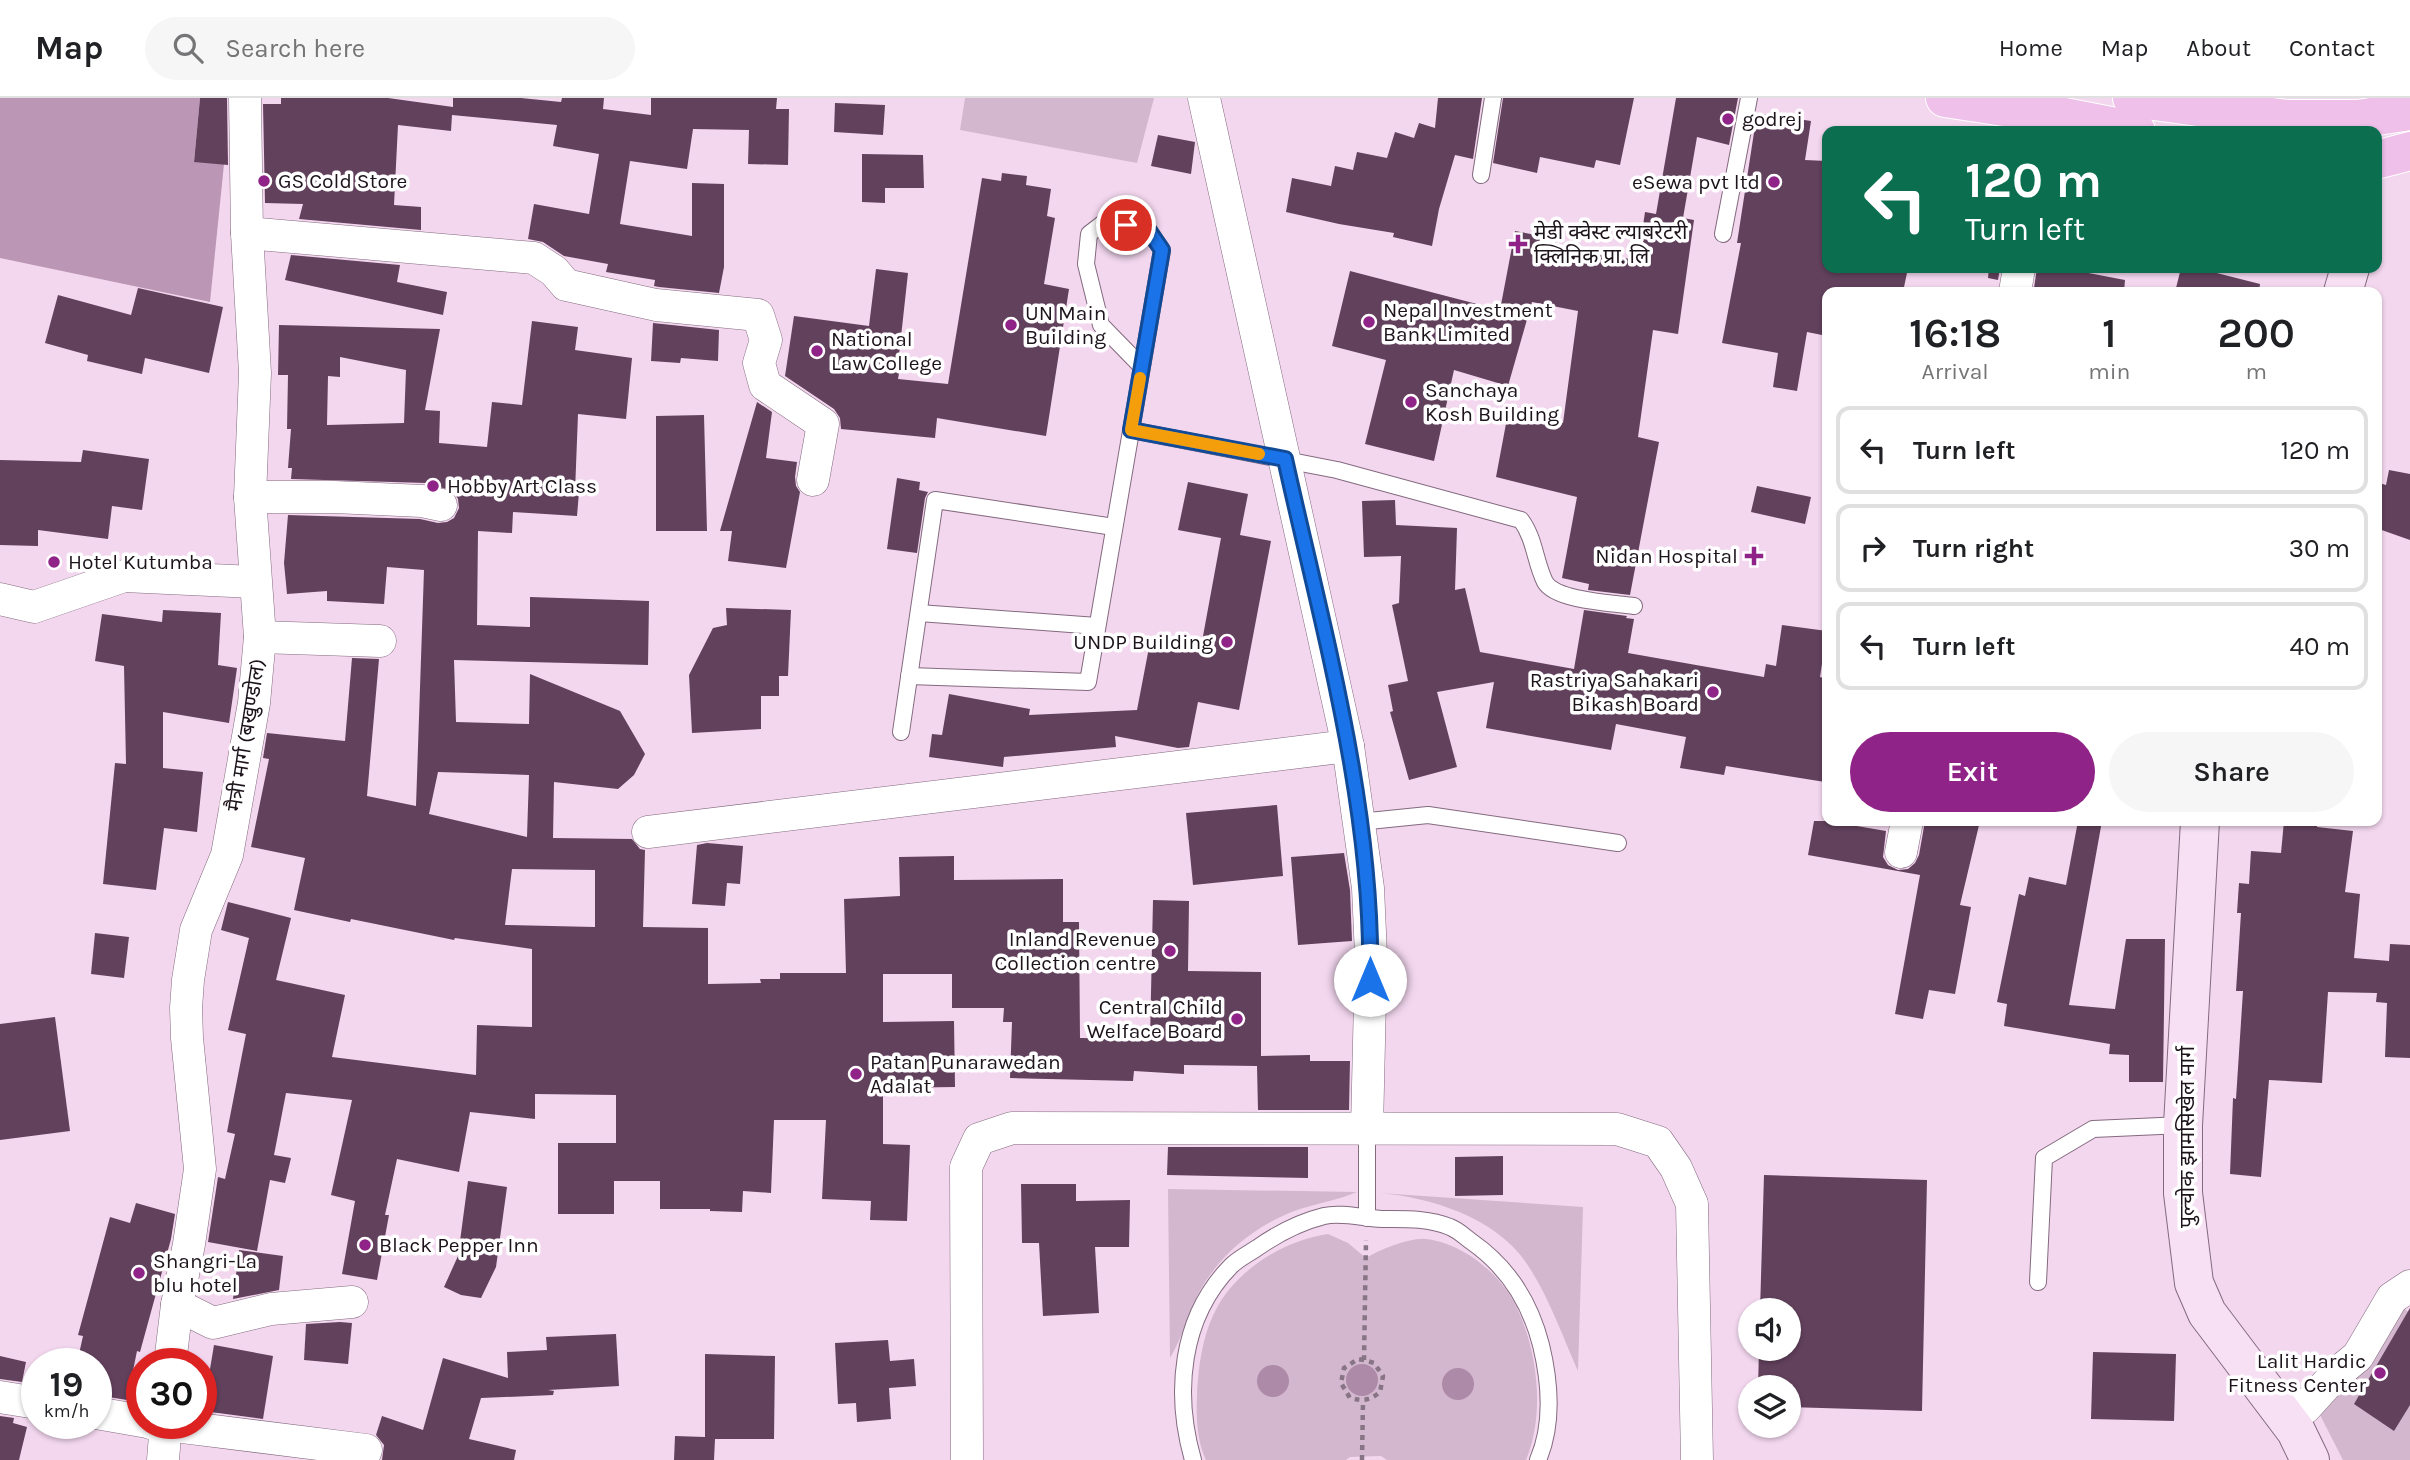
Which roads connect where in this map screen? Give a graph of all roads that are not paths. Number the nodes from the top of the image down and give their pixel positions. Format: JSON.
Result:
{"nodes":[{"id":1,"x":246,"y":98,"type":"edge"},
{"id":2,"x":1204,"y":98,"type":"edge"},
{"id":3,"x":1493,"y":98,"type":"edge"},
{"id":4,"x":1749,"y":98,"type":"edge"},
{"id":5,"x":1945,"y":98,"type":"edge"},
{"id":6,"x":2132,"y":98,"type":"edge"},
{"id":7,"x":2410,"y":111,"type":"edge"},
{"id":8,"x":2357,"y":116,"type":"edge"},
{"id":9,"x":2043,"y":122,"type":"edge"},
{"id":10,"x":2084,"y":126,"type":"edge"},
{"id":11,"x":2410,"y":151,"type":"edge"},
{"id":12,"x":2382,"y":158,"type":"edge"},
{"id":13,"x":1481,"y":174,"type":"dead end"},
{"id":14,"x":247,"y":233,"type":"junction"},
{"id":15,"x":1723,"y":234,"type":"dead end"},
{"id":16,"x":1142,"y":366,"type":"junction"},
{"id":17,"x":1131,"y":430,"type":"junction"},
{"id":18,"x":1285,"y":459,"type":"junction"},
{"id":19,"x":813,"y":480,"type":"dead end"},
{"id":20,"x":250,"y":497,"type":"junction"},
{"id":21,"x":441,"y":505,"type":"dead end"},
{"id":22,"x":1114,"y":527,"type":"junction"},
{"id":23,"x":254,"y":582,"type":"junction"},
{"id":24,"x":0,"y":599,"type":"edge"},
{"id":25,"x":1634,"y":606,"type":"dead end"},
{"id":26,"x":919,"y":613,"type":"junction"},
{"id":27,"x":1097,"y":626,"type":"junction"},
{"id":28,"x":260,"y":637,"type":"junction"},
{"id":29,"x":380,"y":641,"type":"dead end"},
{"id":30,"x":909,"y":676,"type":"junction"},
{"id":31,"x":901,"y":732,"type":"dead end"},
{"id":32,"x":1348,"y":746,"type":"junction"},
{"id":33,"x":1359,"y":822,"type":"junction"},
{"id":34,"x":1906,"y":826,"type":"edge"},
{"id":35,"x":2200,"y":826,"type":"edge"},
{"id":36,"x":648,"y":832,"type":"dead end"},
{"id":37,"x":1618,"y":843,"type":"dead end"},
{"id":38,"x":1901,"y":852,"type":"dead end"},
{"id":39,"x":2183,"y":1125,"type":"junction"},
{"id":40,"x":1367,"y":1129,"type":"junction"},
{"id":41,"x":1367,"y":1218,"type":"junction"},
{"id":42,"x":2038,"y":1282,"type":"dead end"},
{"id":43,"x":2410,"y":1286,"type":"edge"},
{"id":44,"x":352,"y":1302,"type":"dead end"},
{"id":45,"x":177,"y":1305,"type":"junction"},
{"id":46,"x":172,"y":1348,"type":"edge"},
{"id":47,"x":0,"y":1397,"type":"edge"},
{"id":48,"x":21,"y":1400,"type":"edge"},
{"id":49,"x":2284,"y":1415,"type":"junction"},
{"id":50,"x":217,"y":1431,"type":"edge"},
{"id":51,"x":159,"y":1439,"type":"edge"},
{"id":52,"x":163,"y":1460,"type":"edge"},
{"id":53,"x":362,"y":1460,"type":"edge"},
{"id":54,"x":967,"y":1460,"type":"edge"},
{"id":55,"x":1193,"y":1460,"type":"edge"},
{"id":56,"x":1538,"y":1460,"type":"edge"},
{"id":57,"x":1697,"y":1460,"type":"edge"},
{"id":58,"x":2310,"y":1460,"type":"edge"}],
"edges":[{"from":1,"to":14,"type":"street","name":"मैत्री मार्ग (बखुण्डोल)"},
{"from":2,"to":18,"type":"street"},
{"from":3,"to":13,"type":"lane"},
{"from":4,"to":15,"type":"lane"},
{"from":5,"to":9,"type":"main road"},
{"from":6,"to":8,"type":"main road"},
{"from":7,"to":8,"type":"main road"},
{"from":9,"to":10,"type":"main road"},
{"from":11,"to":12,"type":"main road"},
{"from":14,"to":19,"type":"street"},
{"from":14,"to":20,"type":"street","name":"मैत्री मार्ग (बखुण्डोल)"},
{"from":16,"to":16,"type":"lane"},
{"from":16,"to":17,"type":"lane"},
{"from":17,"to":18,"type":"lane"},
{"from":17,"to":22,"type":"lane"},
{"from":18,"to":25,"type":"lane"},
{"from":18,"to":32,"type":"street"},
{"from":20,"to":21,"type":"street"},
{"from":20,"to":23,"type":"street","name":"मैत्री मार्ग (बखुण्डोल)"},
{"from":22,"to":26,"type":"lane"},
{"from":22,"to":27,"type":"lane"},
{"from":23,"to":24,"type":"street"},
{"from":23,"to":28,"type":"street","name":"मैत्री मार्ग (बखुण्डोल)"},
{"from":26,"to":27,"type":"lane"},
{"from":26,"to":30,"type":"lane"},
{"from":27,"to":30,"type":"lane"},
{"from":28,"to":29,"type":"street"},
{"from":28,"to":45,"type":"street","name":"मैत्री मार्ग (बखुण्डोल)"},
{"from":30,"to":31,"type":"lane"},
{"from":32,"to":33,"type":"street"},
{"from":32,"to":36,"type":"street"},
{"from":33,"to":37,"type":"lane"},
{"from":33,"to":40,"type":"street"},
{"from":34,"to":38,"type":"street"},
{"from":35,"to":39,"type":"main road","name":"पुल्चोक झामसिखेल मार्ग"},
{"from":39,"to":42,"type":"lane"},
{"from":39,"to":49,"type":"main road","name":"पुल्चोक झामसिखेल मार्ग"},
{"from":40,"to":41,"type":"lane"},
{"from":40,"to":54,"type":"street"},
{"from":40,"to":57,"type":"street"},
{"from":41,"to":55,"type":"lane"},
{"from":41,"to":56,"type":"lane"},
{"from":43,"to":49,"type":"street"},
{"from":44,"to":45,"type":"street"},
{"from":45,"to":46,"type":"street","name":"मैत्री मार्ग (बखुण्डोल)"},
{"from":47,"to":48,"type":"street"},
{"from":49,"to":58,"type":"main road","name":"पुल्चोक झामसिखेल मार्ग"},
{"from":50,"to":53,"type":"street"},
{"from":51,"to":52,"type":"street"}]}
